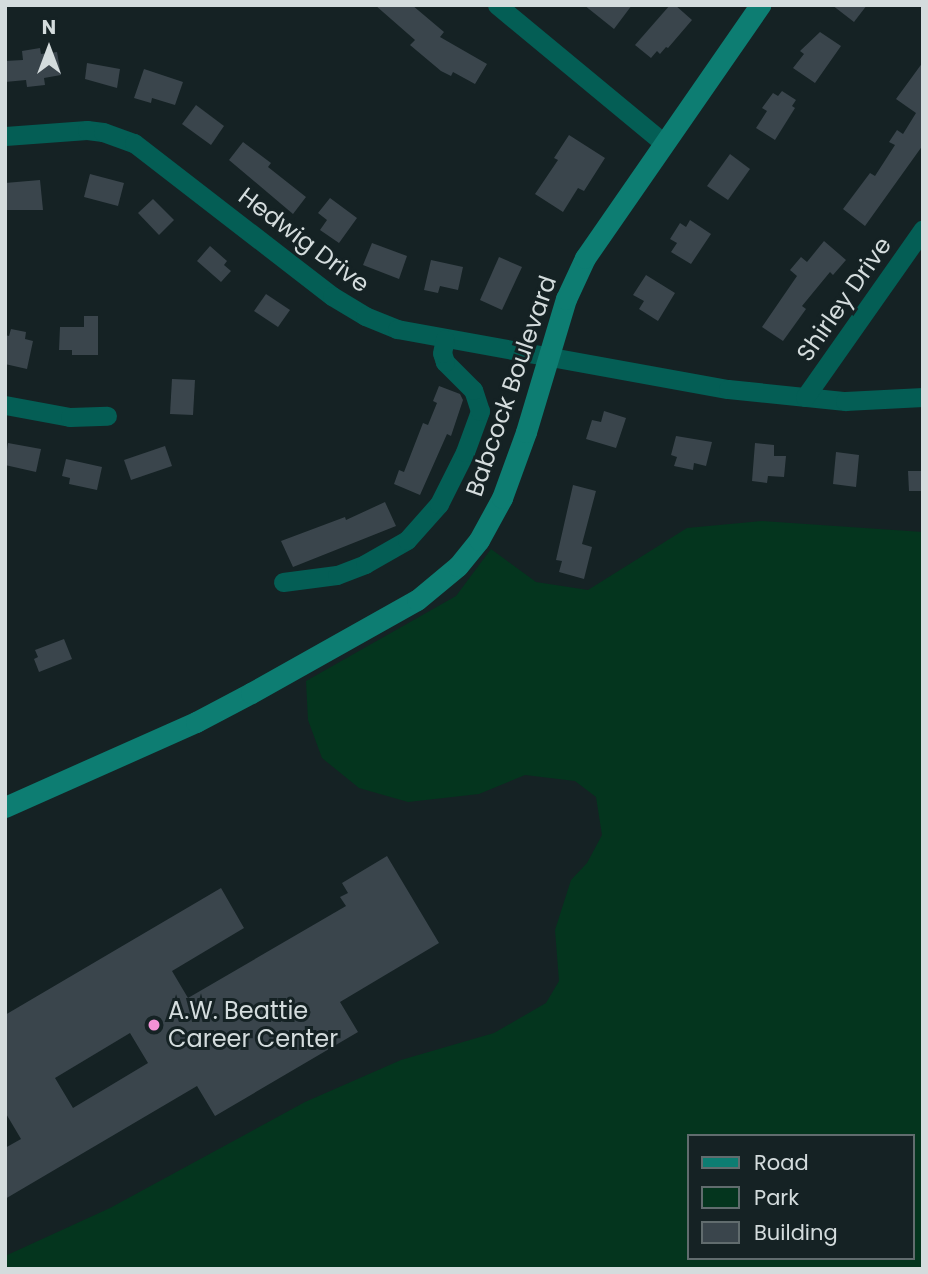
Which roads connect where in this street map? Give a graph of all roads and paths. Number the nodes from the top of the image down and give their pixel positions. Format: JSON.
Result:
{"nodes":[{"id":1,"x":497,"y":5,"type":"edge"},
{"id":2,"x":760,"y":5,"type":"edge"},
{"id":3,"x":5,"y":136,"type":"edge"},
{"id":4,"x":664,"y":143,"type":"junction"},
{"id":5,"x":923,"y":229,"type":"edge"},
{"id":6,"x":445,"y":339,"type":"junction"},
{"id":7,"x":549,"y":355,"type":"junction"},
{"id":8,"x":805,"y":397,"type":"junction"},
{"id":9,"x":923,"y":397,"type":"edge"},
{"id":10,"x":5,"y":405,"type":"edge"},
{"id":11,"x":107,"y":416,"type":"dead end"},
{"id":12,"x":283,"y":582,"type":"dead end"},
{"id":13,"x":5,"y":807,"type":"edge"}],
"edges":[{"from":1,"to":4,"type":"street"},
{"from":2,"to":4,"type":"main road","name":"Babcock Boulevard"},
{"from":3,"to":6,"type":"street","name":"Hedwig Drive"},
{"from":4,"to":7,"type":"main road","name":"Babcock Boulevard"},
{"from":5,"to":8,"type":"street","name":"Shirley Drive"},
{"from":6,"to":7,"type":"street","name":"Hedwig Drive"},
{"from":6,"to":12,"type":"street"},
{"from":7,"to":8,"type":"street","name":"Hedwig Drive"},
{"from":7,"to":13,"type":"main road","name":"Babcock Boulevard"},
{"from":8,"to":9,"type":"street","name":"Hedwig Drive"},
{"from":10,"to":11,"type":"street"}]}
